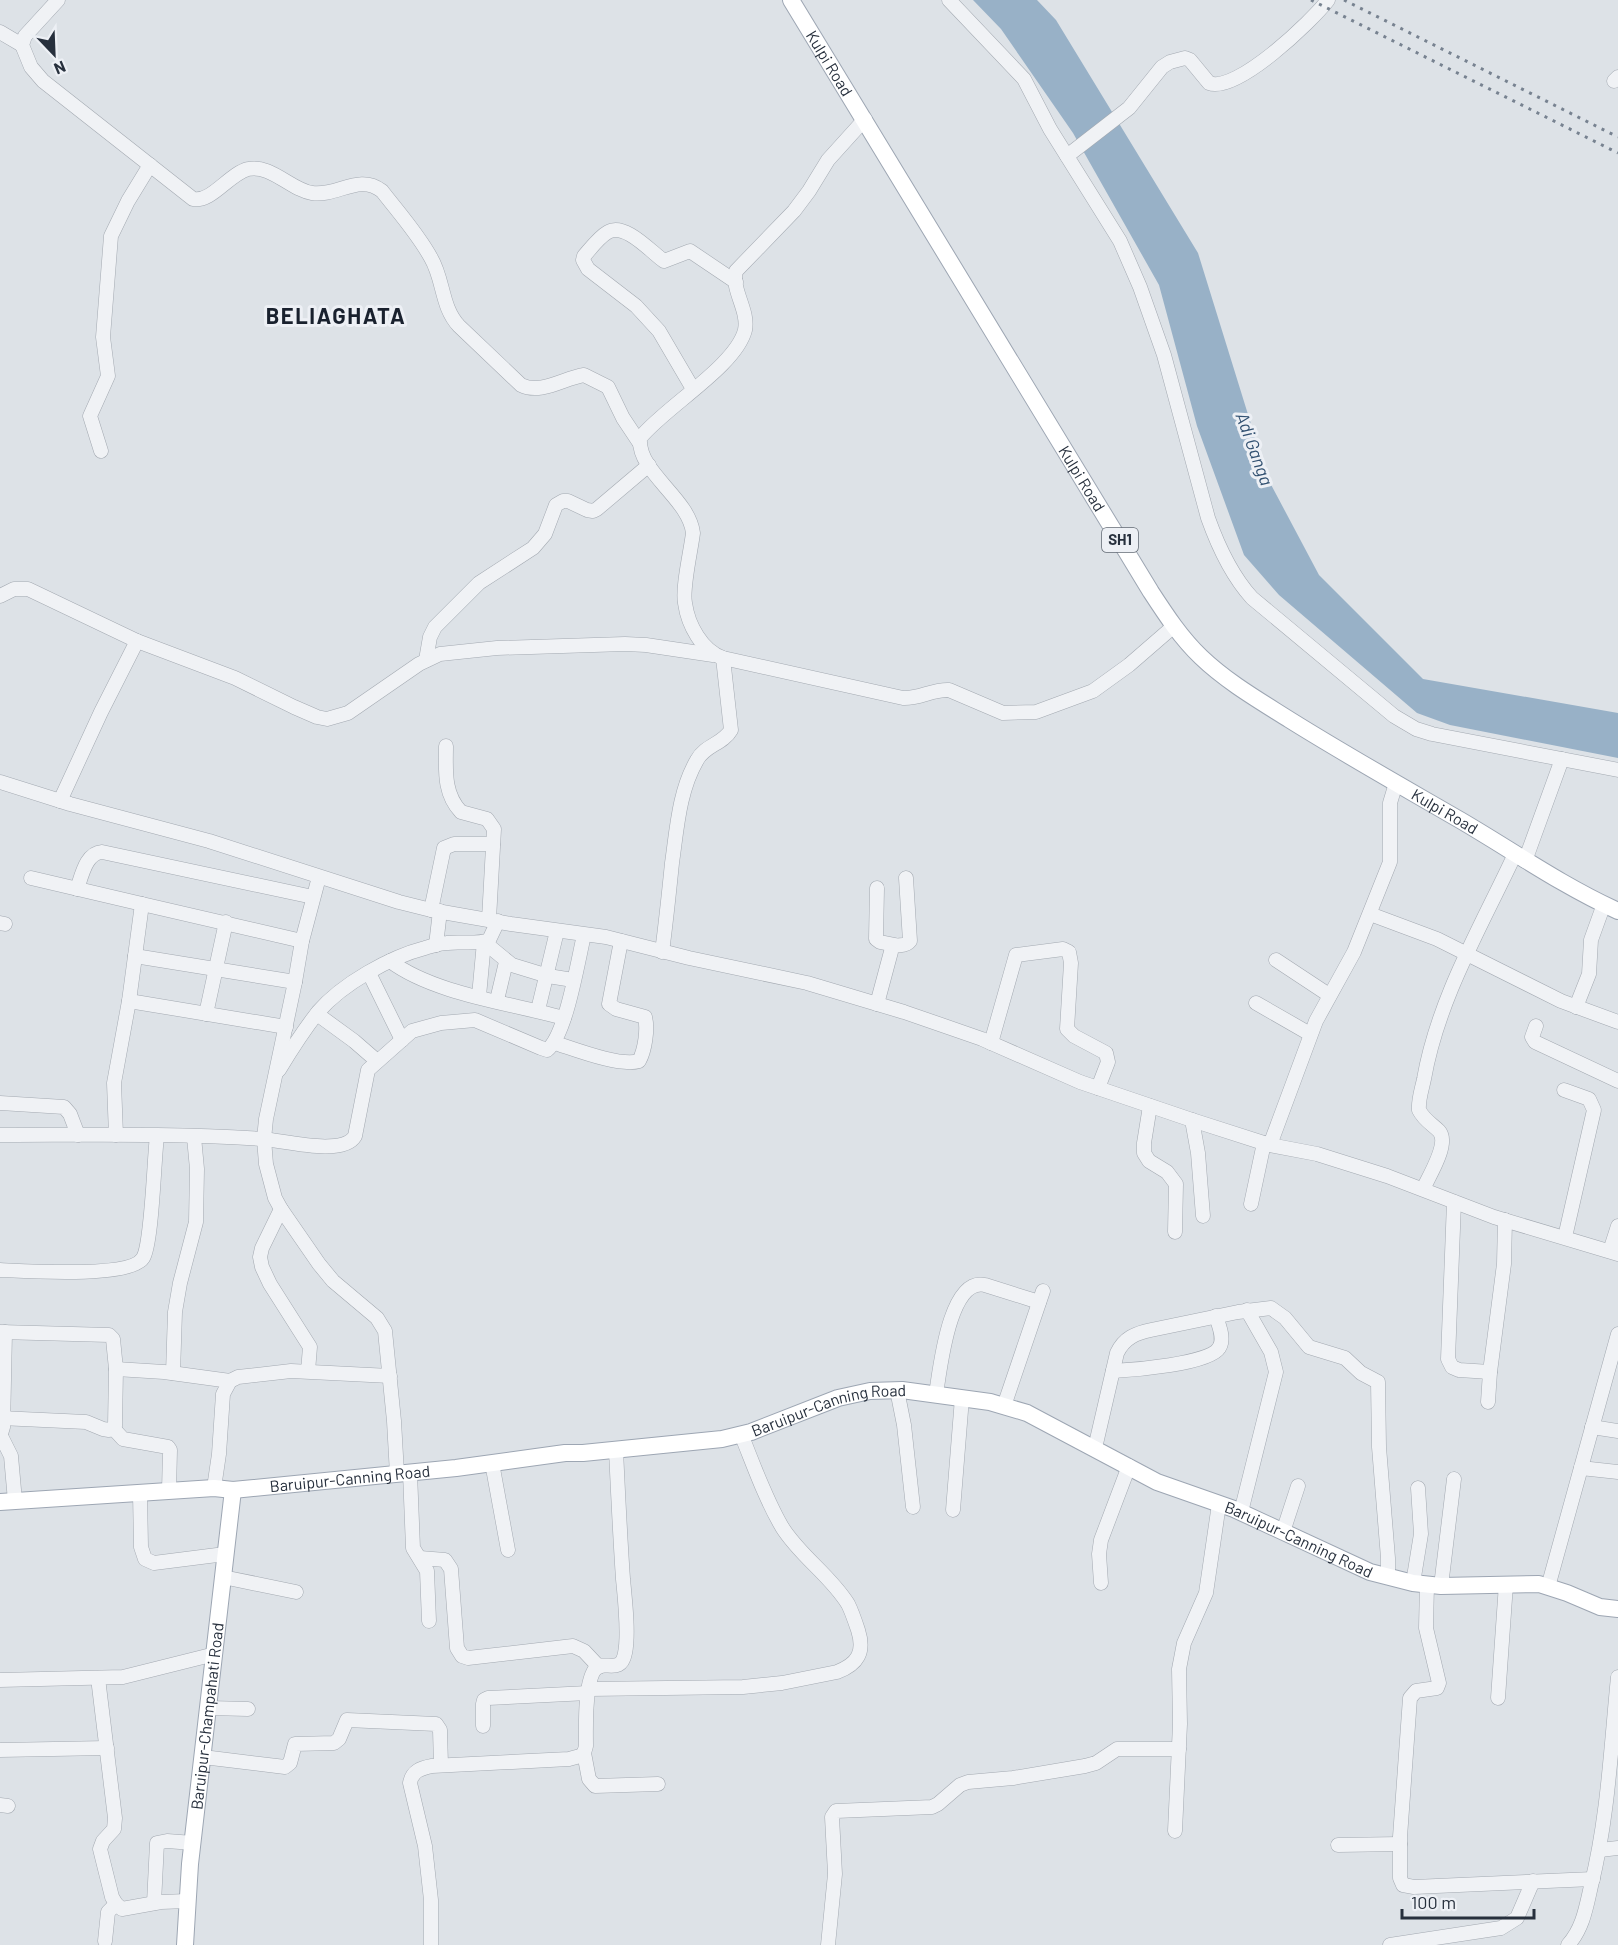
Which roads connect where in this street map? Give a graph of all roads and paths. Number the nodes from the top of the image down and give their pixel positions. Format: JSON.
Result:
{"nodes":[{"id":1,"x":58,"y":0,"type":"edge"},
{"id":2,"x":791,"y":0,"type":"edge"},
{"id":3,"x":949,"y":0,"type":"edge"},
{"id":4,"x":1328,"y":0,"type":"edge"},
{"id":5,"x":3,"y":40,"type":"edge"},
{"id":6,"x":22,"y":45,"type":"junction"},
{"id":7,"x":866,"y":119,"type":"junction"},
{"id":8,"x":1072,"y":152,"type":"junction"},
{"id":9,"x":150,"y":165,"type":"junction"},
{"id":10,"x":736,"y":282,"type":"junction"},
{"id":11,"x":693,"y":389,"type":"junction"},
{"id":12,"x":639,"y":442,"type":"junction"},
{"id":13,"x":101,"y":451,"type":"dead end"},
{"id":14,"x":649,"y":465,"type":"junction"},
{"id":15,"x":0,"y":596,"type":"edge"},
{"id":16,"x":1174,"y":626,"type":"junction"},
{"id":17,"x":137,"y":641,"type":"junction"},
{"id":18,"x":718,"y":656,"type":"junction"},
{"id":19,"x":426,"y":660,"type":"junction"},
{"id":20,"x":446,"y":746,"type":"dead end"},
{"id":21,"x":1562,"y":759,"type":"junction"},
{"id":22,"x":1618,"y":770,"type":"edge"},
{"id":23,"x":0,"y":782,"type":"edge"},
{"id":24,"x":1396,"y":783,"type":"junction"},
{"id":25,"x":60,"y":801,"type":"junction"},
{"id":26,"x":493,"y":844,"type":"junction"},
{"id":27,"x":1520,"y":857,"type":"junction"},
{"id":28,"x":319,"y":877,"type":"junction"},
{"id":29,"x":31,"y":878,"type":"dead end"},
{"id":30,"x":906,"y":878,"type":"dead end"},
{"id":31,"x":877,"y":888,"type":"dead end"},
{"id":32,"x":77,"y":889,"type":"junction"},
{"id":33,"x":313,"y":897,"type":"junction"},
{"id":34,"x":142,"y":904,"type":"junction"},
{"id":35,"x":1614,"y":908,"type":"edge"},
{"id":36,"x":435,"y":910,"type":"junction"},
{"id":37,"x":1370,"y":914,"type":"junction"},
{"id":38,"x":493,"y":920,"type":"junction"},
{"id":39,"x":226,"y":922,"type":"junction"},
{"id":40,"x":557,"y":931,"type":"junction"},
{"id":41,"x":584,"y":935,"type":"junction"},
{"id":42,"x":302,"y":941,"type":"junction"},
{"id":43,"x":621,"y":941,"type":"junction"},
{"id":44,"x":484,"y":942,"type":"junction"},
{"id":45,"x":436,"y":945,"type":"junction"},
{"id":46,"x":895,"y":945,"type":"junction"},
{"id":47,"x":662,"y":952,"type":"junction"},
{"id":48,"x":1467,"y":954,"type":"junction"},
{"id":49,"x":135,"y":956,"type":"junction"},
{"id":50,"x":1276,"y":960,"type":"dead end"},
{"id":51,"x":390,"y":961,"type":"junction"},
{"id":52,"x":506,"y":962,"type":"junction"},
{"id":53,"x":216,"y":970,"type":"junction"},
{"id":54,"x":369,"y":973,"type":"junction"},
{"id":55,"x":548,"y":976,"type":"junction"},
{"id":56,"x":573,"y":980,"type":"junction"},
{"id":57,"x":295,"y":982,"type":"junction"},
{"id":58,"x":1329,"y":995,"type":"junction"},
{"id":59,"x":479,"y":996,"type":"junction"},
{"id":60,"x":497,"y":1000,"type":"junction"},
{"id":61,"x":129,"y":1001,"type":"junction"},
{"id":62,"x":1256,"y":1003,"type":"dead end"},
{"id":63,"x":878,"y":1004,"type":"junction"},
{"id":64,"x":1575,"y":1006,"type":"junction"},
{"id":65,"x":538,"y":1011,"type":"junction"},
{"id":66,"x":206,"y":1014,"type":"junction"},
{"id":67,"x":317,"y":1014,"type":"junction"},
{"id":68,"x":564,"y":1018,"type":"junction"},
{"id":69,"x":1618,"y":1022,"type":"edge"},
{"id":70,"x":1536,"y":1026,"type":"dead end"},
{"id":71,"x":286,"y":1027,"type":"junction"},
{"id":72,"x":1310,"y":1034,"type":"junction"},
{"id":73,"x":402,"y":1040,"type":"junction"},
{"id":74,"x":555,"y":1043,"type":"junction"},
{"id":75,"x":991,"y":1043,"type":"junction"},
{"id":76,"x":377,"y":1061,"type":"junction"},
{"id":77,"x":273,"y":1080,"type":"junction"},
{"id":78,"x":1618,"y":1081,"type":"edge"},
{"id":79,"x":1098,"y":1088,"type":"junction"},
{"id":80,"x":1564,"y":1090,"type":"dead end"},
{"id":81,"x":0,"y":1103,"type":"edge"},
{"id":82,"x":1150,"y":1106,"type":"junction"},
{"id":83,"x":1192,"y":1120,"type":"junction"},
{"id":84,"x":0,"y":1135,"type":"edge"},
{"id":85,"x":78,"y":1135,"type":"junction"},
{"id":86,"x":116,"y":1135,"type":"junction"},
{"id":87,"x":157,"y":1136,"type":"junction"},
{"id":88,"x":194,"y":1137,"type":"junction"},
{"id":89,"x":264,"y":1139,"type":"junction"},
{"id":90,"x":1267,"y":1144,"type":"junction"},
{"id":91,"x":1423,"y":1189,"type":"junction"},
{"id":92,"x":1454,"y":1202,"type":"junction"},
{"id":93,"x":1251,"y":1204,"type":"dead end"},
{"id":94,"x":281,"y":1209,"type":"junction"},
{"id":95,"x":1203,"y":1216,"type":"dead end"},
{"id":96,"x":1505,"y":1220,"type":"junction"},
{"id":97,"x":1618,"y":1226,"type":"edge"},
{"id":98,"x":1175,"y":1232,"type":"dead end"},
{"id":99,"x":1565,"y":1237,"type":"junction"},
{"id":100,"x":1614,"y":1253,"type":"edge"},
{"id":101,"x":0,"y":1270,"type":"edge"},
{"id":102,"x":1247,"y":1310,"type":"junction"},
{"id":103,"x":1216,"y":1316,"type":"junction"},
{"id":104,"x":3,"y":1332,"type":"edge"},
{"id":105,"x":1618,"y":1334,"type":"edge"},
{"id":106,"x":116,"y":1368,"type":"junction"},
{"id":107,"x":308,"y":1371,"type":"junction"},
{"id":108,"x":1113,"y":1371,"type":"junction"},
{"id":109,"x":1490,"y":1372,"type":"junction"},
{"id":110,"x":173,"y":1373,"type":"junction"},
{"id":111,"x":390,"y":1376,"type":"junction"},
{"id":112,"x":230,"y":1381,"type":"junction"},
{"id":113,"x":897,"y":1390,"type":"junction"},
{"id":114,"x":936,"y":1394,"type":"junction"},
{"id":115,"x":962,"y":1398,"type":"junction"},
{"id":116,"x":1488,"y":1402,"type":"dead end"},
{"id":117,"x":1004,"y":1406,"type":"junction"},
{"id":118,"x":2,"y":1418,"type":"edge"},
{"id":119,"x":1592,"y":1427,"type":"junction"},
{"id":120,"x":113,"y":1428,"type":"junction"},
{"id":121,"x":1618,"y":1431,"type":"edge"},
{"id":122,"x":741,"y":1434,"type":"junction"},
{"id":123,"x":0,"y":1436,"type":"edge"},
{"id":124,"x":1095,"y":1448,"type":"junction"},
{"id":125,"x":616,"y":1450,"type":"junction"},
{"id":126,"x":492,"y":1463,"type":"junction"},
{"id":127,"x":1129,"y":1466,"type":"junction"},
{"id":128,"x":1581,"y":1468,"type":"junction"},
{"id":129,"x":1618,"y":1472,"type":"edge"},
{"id":130,"x":404,"y":1473,"type":"junction"},
{"id":131,"x":1454,"y":1479,"type":"dead end"},
{"id":132,"x":1298,"y":1486,"type":"dead end"},
{"id":133,"x":214,"y":1488,"type":"junction"},
{"id":134,"x":1418,"y":1488,"type":"dead end"},
{"id":135,"x":233,"y":1490,"type":"junction"},
{"id":136,"x":169,"y":1491,"type":"junction"},
{"id":137,"x":140,"y":1493,"type":"junction"},
{"id":138,"x":7,"y":1502,"type":"edge"},
{"id":139,"x":1219,"y":1504,"type":"junction"},
{"id":140,"x":913,"y":1507,"type":"dead end"},
{"id":141,"x":953,"y":1510,"type":"dead end"},
{"id":142,"x":1241,"y":1512,"type":"junction"},
{"id":143,"x":1283,"y":1532,"type":"junction"},
{"id":144,"x":508,"y":1550,"type":"dead end"},
{"id":145,"x":225,"y":1554,"type":"junction"},
{"id":146,"x":420,"y":1558,"type":"junction"},
{"id":147,"x":223,"y":1576,"type":"junction"},
{"id":148,"x":1388,"y":1576,"type":"junction"},
{"id":149,"x":1101,"y":1583,"type":"dead end"},
{"id":150,"x":1427,"y":1584,"type":"junction"},
{"id":151,"x":1506,"y":1584,"type":"junction"},
{"id":152,"x":1548,"y":1587,"type":"junction"},
{"id":153,"x":296,"y":1592,"type":"dead end"},
{"id":154,"x":1618,"y":1609,"type":"edge"},
{"id":155,"x":429,"y":1621,"type":"dead end"},
{"id":156,"x":215,"y":1654,"type":"junction"},
{"id":157,"x":599,"y":1667,"type":"junction"},
{"id":158,"x":1618,"y":1677,"type":"edge"},
{"id":159,"x":98,"y":1678,"type":"junction"},
{"id":160,"x":0,"y":1680,"type":"edge"},
{"id":161,"x":588,"y":1691,"type":"junction"},
{"id":162,"x":1498,"y":1698,"type":"dead end"},
{"id":163,"x":209,"y":1708,"type":"junction"},
{"id":164,"x":248,"y":1709,"type":"dead end"},
{"id":165,"x":483,"y":1726,"type":"dead end"},
{"id":166,"x":1615,"y":1737,"type":"edge"},
{"id":167,"x":107,"y":1748,"type":"junction"},
{"id":168,"x":1179,"y":1749,"type":"junction"},
{"id":169,"x":0,"y":1750,"type":"edge"},
{"id":170,"x":584,"y":1753,"type":"junction"},
{"id":171,"x":203,"y":1757,"type":"junction"},
{"id":172,"x":441,"y":1766,"type":"junction"},
{"id":173,"x":658,"y":1784,"type":"dead end"},
{"id":174,"x":1175,"y":1831,"type":"dead end"},
{"id":175,"x":193,"y":1843,"type":"junction"},
{"id":176,"x":1400,"y":1844,"type":"junction"},
{"id":177,"x":1338,"y":1845,"type":"dead end"},
{"id":178,"x":1618,"y":1848,"type":"edge"},
{"id":179,"x":1600,"y":1850,"type":"junction"},
{"id":180,"x":1593,"y":1879,"type":"junction"},
{"id":181,"x":1533,"y":1881,"type":"junction"},
{"id":182,"x":187,"y":1901,"type":"junction"},
{"id":183,"x":154,"y":1903,"type":"junction"},
{"id":184,"x":116,"y":1904,"type":"junction"},
{"id":185,"x":105,"y":1941,"type":"dead end"},
{"id":186,"x":185,"y":1945,"type":"edge"},
{"id":187,"x":431,"y":1945,"type":"edge"},
{"id":188,"x":828,"y":1945,"type":"edge"},
{"id":189,"x":1390,"y":1945,"type":"edge"},
{"id":190,"x":1568,"y":1945,"type":"edge"}],
"edges":[{"from":1,"to":6,"type":"street"},
{"from":2,"to":7,"type":"main road","name":"Kulpi Road","number":"SH1"},
{"from":3,"to":8,"type":"street"},
{"from":4,"to":8,"type":"street"},
{"from":5,"to":6,"type":"street"},
{"from":6,"to":9,"type":"street"},
{"from":7,"to":10,"type":"street"},
{"from":7,"to":16,"type":"main road","name":"Kulpi Road","number":"SH1"},
{"from":8,"to":21,"type":"street"},
{"from":9,"to":12,"type":"street"},
{"from":9,"to":13,"type":"street"},
{"from":10,"to":11,"type":"street"},
{"from":10,"to":11,"type":"street"},
{"from":11,"to":12,"type":"street"},
{"from":12,"to":14,"type":"street"},
{"from":14,"to":18,"type":"street"},
{"from":14,"to":19,"type":"street"},
{"from":15,"to":17,"type":"street"},
{"from":16,"to":18,"type":"street"},
{"from":16,"to":24,"type":"main road","name":"Kulpi Road","number":"SH1"},
{"from":17,"to":19,"type":"street"},
{"from":17,"to":25,"type":"street"},
{"from":18,"to":19,"type":"street"},
{"from":18,"to":47,"type":"street"},
{"from":20,"to":26,"type":"street"},
{"from":21,"to":22,"type":"street"},
{"from":21,"to":27,"type":"street"},
{"from":23,"to":25,"type":"street"},
{"from":24,"to":27,"type":"main road","name":"Kulpi Road","number":"SH1"},
{"from":24,"to":37,"type":"street"},
{"from":25,"to":28,"type":"street"},
{"from":26,"to":36,"type":"street"},
{"from":26,"to":38,"type":"street"},
{"from":27,"to":35,"type":"main road","name":"Kulpi Road","number":"SH1"},
{"from":27,"to":48,"type":"street"},
{"from":28,"to":33,"type":"street"},
{"from":28,"to":36,"type":"street"},
{"from":29,"to":32,"type":"street"},
{"from":30,"to":46,"type":"street"},
{"from":31,"to":46,"type":"street"},
{"from":32,"to":33,"type":"street"},
{"from":32,"to":34,"type":"street"},
{"from":33,"to":42,"type":"street"},
{"from":34,"to":39,"type":"street"},
{"from":34,"to":49,"type":"street"},
{"from":35,"to":64,"type":"street"},
{"from":36,"to":38,"type":"street"},
{"from":36,"to":45,"type":"street"},
{"from":37,"to":48,"type":"street"},
{"from":37,"to":58,"type":"street"},
{"from":38,"to":40,"type":"street"},
{"from":38,"to":44,"type":"street"},
{"from":39,"to":42,"type":"street"},
{"from":39,"to":53,"type":"street"},
{"from":40,"to":41,"type":"street"},
{"from":40,"to":55,"type":"street"},
{"from":41,"to":43,"type":"street"},
{"from":41,"to":56,"type":"street"},
{"from":42,"to":57,"type":"street"},
{"from":43,"to":47,"type":"street"},
{"from":43,"to":74,"type":"street"},
{"from":44,"to":45,"type":"street"},
{"from":44,"to":52,"type":"street"},
{"from":44,"to":59,"type":"street"},
{"from":45,"to":51,"type":"street"},
{"from":46,"to":63,"type":"street"},
{"from":47,"to":63,"type":"street"},
{"from":48,"to":64,"type":"street"},
{"from":48,"to":91,"type":"street"},
{"from":49,"to":53,"type":"street"},
{"from":49,"to":61,"type":"street"},
{"from":50,"to":58,"type":"street"},
{"from":51,"to":54,"type":"street"},
{"from":51,"to":59,"type":"street"},
{"from":52,"to":55,"type":"street"},
{"from":52,"to":60,"type":"street"},
{"from":53,"to":57,"type":"street"},
{"from":53,"to":66,"type":"street"},
{"from":54,"to":67,"type":"street"},
{"from":54,"to":73,"type":"street"},
{"from":55,"to":56,"type":"street"},
{"from":55,"to":65,"type":"street"},
{"from":56,"to":68,"type":"street"},
{"from":57,"to":71,"type":"street"},
{"from":58,"to":72,"type":"street"},
{"from":59,"to":60,"type":"street"},
{"from":60,"to":65,"type":"street"},
{"from":61,"to":66,"type":"street"},
{"from":61,"to":86,"type":"street"},
{"from":62,"to":72,"type":"street"},
{"from":63,"to":75,"type":"street"},
{"from":64,"to":69,"type":"street"},
{"from":65,"to":68,"type":"street"},
{"from":66,"to":71,"type":"street"},
{"from":67,"to":76,"type":"street"},
{"from":67,"to":77,"type":"street"},
{"from":68,"to":74,"type":"street"},
{"from":70,"to":78,"type":"street"},
{"from":71,"to":77,"type":"street"},
{"from":72,"to":90,"type":"street"},
{"from":73,"to":74,"type":"street"},
{"from":73,"to":76,"type":"street"},
{"from":75,"to":79,"type":"street"},
{"from":75,"to":79,"type":"street"},
{"from":76,"to":89,"type":"street"},
{"from":77,"to":89,"type":"street"},
{"from":79,"to":82,"type":"street"},
{"from":80,"to":99,"type":"street"},
{"from":81,"to":85,"type":"street"},
{"from":82,"to":83,"type":"street"},
{"from":82,"to":98,"type":"street"},
{"from":83,"to":90,"type":"street"},
{"from":83,"to":95,"type":"street"},
{"from":84,"to":85,"type":"street"},
{"from":85,"to":86,"type":"street"},
{"from":86,"to":87,"type":"street"},
{"from":87,"to":88,"type":"street"},
{"from":87,"to":101,"type":"street"},
{"from":88,"to":89,"type":"street"},
{"from":88,"to":110,"type":"street"},
{"from":89,"to":94,"type":"street"},
{"from":90,"to":91,"type":"street"},
{"from":90,"to":93,"type":"street"},
{"from":91,"to":92,"type":"street"},
{"from":92,"to":96,"type":"street"},
{"from":92,"to":109,"type":"street"},
{"from":94,"to":107,"type":"street"},
{"from":94,"to":111,"type":"street"},
{"from":96,"to":99,"type":"street"},
{"from":96,"to":109,"type":"street"},
{"from":97,"to":100,"type":"street"},
{"from":99,"to":100,"type":"street"},
{"from":102,"to":103,"type":"street"},
{"from":102,"to":142,"type":"street"},
{"from":102,"to":148,"type":"street"},
{"from":103,"to":108,"type":"street"},
{"from":103,"to":108,"type":"street"},
{"from":104,"to":106,"type":"street"},
{"from":104,"to":118,"type":"street"},
{"from":105,"to":119,"type":"street"},
{"from":106,"to":110,"type":"street"},
{"from":106,"to":120,"type":"street"},
{"from":107,"to":111,"type":"street"},
{"from":107,"to":112,"type":"street"},
{"from":108,"to":124,"type":"street"},
{"from":109,"to":116,"type":"street"},
{"from":110,"to":112,"type":"street"},
{"from":111,"to":130,"type":"street"},
{"from":112,"to":133,"type":"street"},
{"from":113,"to":114,"type":"main road","name":"Baruipur-Canning Road"},
{"from":113,"to":122,"type":"main road","name":"Baruipur-Canning Road"},
{"from":113,"to":140,"type":"street"},
{"from":114,"to":115,"type":"main road","name":"Baruipur-Canning Road"},
{"from":114,"to":117,"type":"street"},
{"from":115,"to":117,"type":"main road","name":"Baruipur-Canning Road"},
{"from":115,"to":141,"type":"street"},
{"from":117,"to":124,"type":"main road","name":"Baruipur-Canning Road"},
{"from":118,"to":120,"type":"street"},
{"from":118,"to":123,"type":"street"},
{"from":119,"to":121,"type":"street"},
{"from":119,"to":128,"type":"street"},
{"from":120,"to":136,"type":"street"},
{"from":122,"to":125,"type":"main road","name":"Baruipur-Canning Road"},
{"from":122,"to":161,"type":"street"},
{"from":123,"to":138,"type":"street"},
{"from":124,"to":127,"type":"main road","name":"Baruipur-Canning Road"},
{"from":125,"to":126,"type":"main road","name":"Baruipur-Canning Road"},
{"from":125,"to":157,"type":"street"},
{"from":126,"to":130,"type":"main road","name":"Baruipur-Canning Road"},
{"from":126,"to":144,"type":"street"},
{"from":127,"to":139,"type":"main road","name":"Baruipur-Canning Road"},
{"from":127,"to":149,"type":"street"},
{"from":128,"to":129,"type":"street"},
{"from":128,"to":152,"type":"street"},
{"from":130,"to":135,"type":"main road","name":"Baruipur-Canning Road"},
{"from":130,"to":146,"type":"street"},
{"from":131,"to":150,"type":"street"},
{"from":132,"to":143,"type":"street"},
{"from":133,"to":135,"type":"main road","name":"Baruipur-Canning Road"},
{"from":133,"to":136,"type":"main road","name":"Baruipur-Canning Road"},
{"from":134,"to":150,"type":"street"},
{"from":135,"to":145,"type":"main road","name":"Baruipur-Champahati Road"},
{"from":136,"to":137,"type":"main road","name":"Baruipur-Canning Road"},
{"from":137,"to":138,"type":"main road","name":"Baruipur-Canning Road"},
{"from":137,"to":145,"type":"street"},
{"from":139,"to":142,"type":"main road","name":"Baruipur-Canning Road"},
{"from":139,"to":168,"type":"street"},
{"from":142,"to":143,"type":"main road","name":"Baruipur-Canning Road"},
{"from":143,"to":148,"type":"main road","name":"Baruipur-Canning Road"},
{"from":145,"to":147,"type":"main road","name":"Baruipur-Champahati Road"},
{"from":146,"to":155,"type":"street"},
{"from":146,"to":157,"type":"street"},
{"from":147,"to":153,"type":"street"},
{"from":147,"to":156,"type":"main road","name":"Baruipur-Champahati Road"},
{"from":148,"to":150,"type":"main road","name":"Baruipur-Canning Road"},
{"from":150,"to":151,"type":"main road","name":"Baruipur-Canning Road"},
{"from":150,"to":176,"type":"street"},
{"from":151,"to":152,"type":"main road","name":"Baruipur-Canning Road"},
{"from":151,"to":162,"type":"street"},
{"from":152,"to":154,"type":"main road","name":"Baruipur-Canning Road"},
{"from":156,"to":159,"type":"street"},
{"from":156,"to":163,"type":"main road","name":"Baruipur-Champahati Road"},
{"from":157,"to":161,"type":"street"},
{"from":158,"to":166,"type":"street"},
{"from":159,"to":160,"type":"street"},
{"from":159,"to":167,"type":"street"},
{"from":161,"to":165,"type":"street"},
{"from":161,"to":170,"type":"street"},
{"from":163,"to":164,"type":"street"},
{"from":163,"to":171,"type":"main road","name":"Baruipur-Champahati Road"},
{"from":166,"to":179,"type":"street"},
{"from":167,"to":169,"type":"street"},
{"from":167,"to":184,"type":"street"},
{"from":168,"to":174,"type":"street"},
{"from":168,"to":188,"type":"street"},
{"from":170,"to":172,"type":"street"},
{"from":170,"to":173,"type":"street"},
{"from":171,"to":172,"type":"street"},
{"from":171,"to":175,"type":"main road","name":"Baruipur-Champahati Road"},
{"from":172,"to":187,"type":"street"},
{"from":175,"to":182,"type":"main road","name":"Baruipur-Champahati Road"},
{"from":175,"to":183,"type":"street"},
{"from":176,"to":177,"type":"street"},
{"from":176,"to":181,"type":"street"},
{"from":178,"to":179,"type":"street"},
{"from":179,"to":180,"type":"street"},
{"from":180,"to":181,"type":"street"},
{"from":180,"to":190,"type":"street"},
{"from":181,"to":189,"type":"street"},
{"from":182,"to":183,"type":"street"},
{"from":182,"to":186,"type":"main road","name":"Baruipur-Champahati Road"},
{"from":183,"to":184,"type":"street"},
{"from":184,"to":185,"type":"street"}]}
